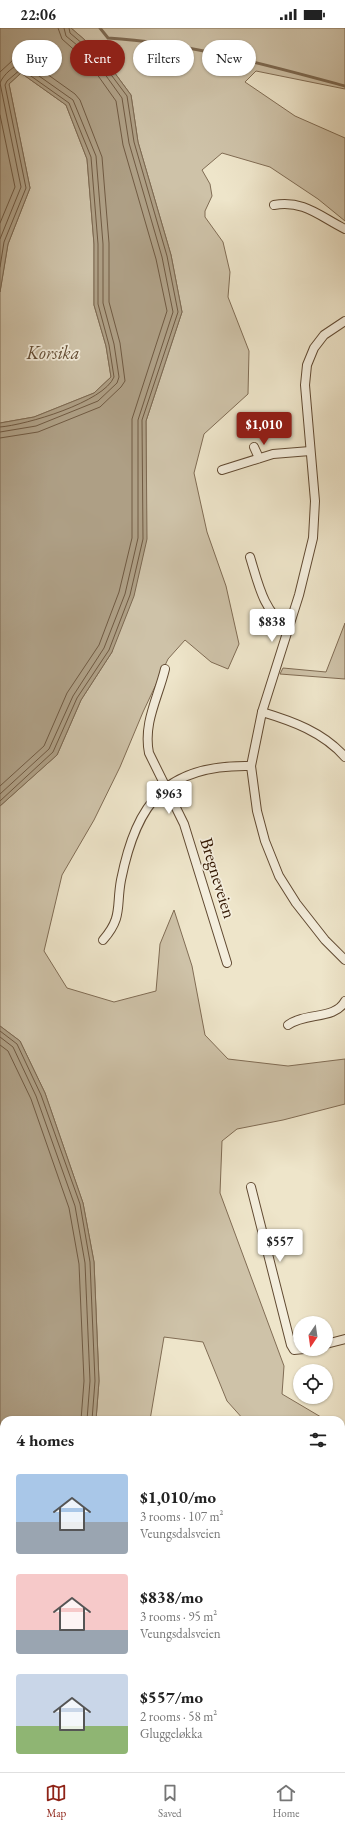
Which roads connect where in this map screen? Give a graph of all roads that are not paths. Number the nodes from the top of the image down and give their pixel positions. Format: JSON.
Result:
{"nodes":[{"id":1,"x":274,"y":205,"type":"dead end"},
{"id":2,"x":345,"y":229,"type":"edge"},
{"id":3,"x":345,"y":321,"type":"edge"},
{"id":4,"x":254,"y":447,"type":"dead end"},
{"id":5,"x":310,"y":451,"type":"junction"},
{"id":6,"x":259,"y":458,"type":"junction"},
{"id":7,"x":222,"y":470,"type":"dead end"},
{"id":8,"x":250,"y":557,"type":"dead end"},
{"id":9,"x":287,"y":629,"type":"junction"},
{"id":10,"x":164,"y":669,"type":"dead end"},
{"id":11,"x":262,"y":712,"type":"junction"},
{"id":12,"x":345,"y":756,"type":"edge"},
{"id":13,"x":251,"y":766,"type":"junction"},
{"id":14,"x":166,"y":787,"type":"junction"},
{"id":15,"x":103,"y":940,"type":"dead end"},
{"id":16,"x":345,"y":960,"type":"edge"},
{"id":17,"x":227,"y":963,"type":"dead end"},
{"id":18,"x":345,"y":1001,"type":"edge"},
{"id":19,"x":288,"y":1025,"type":"dead end"},
{"id":20,"x":251,"y":1187,"type":"dead end"},
{"id":21,"x":345,"y":1339,"type":"edge"},
{"id":22,"x":333,"y":1342,"type":"edge"},
{"id":23,"x":293,"y":1348,"type":"edge"}],
"edges":[{"from":1,"to":2,"type":"street"},
{"from":3,"to":5,"type":"street"},
{"from":4,"to":6,"type":"street"},
{"from":5,"to":6,"type":"street"},
{"from":5,"to":9,"type":"street"},
{"from":6,"to":7,"type":"street"},
{"from":8,"to":9,"type":"street"},
{"from":9,"to":11,"type":"street"},
{"from":10,"to":14,"type":"street","name":"Bregneveien"},
{"from":11,"to":12,"type":"street"},
{"from":11,"to":13,"type":"street"},
{"from":13,"to":14,"type":"street"},
{"from":13,"to":16,"type":"street"},
{"from":14,"to":15,"type":"street"},
{"from":14,"to":17,"type":"street","name":"Bregneveien"},
{"from":18,"to":19,"type":"street"},
{"from":20,"to":23,"type":"street"},
{"from":21,"to":22,"type":"street"}]}
